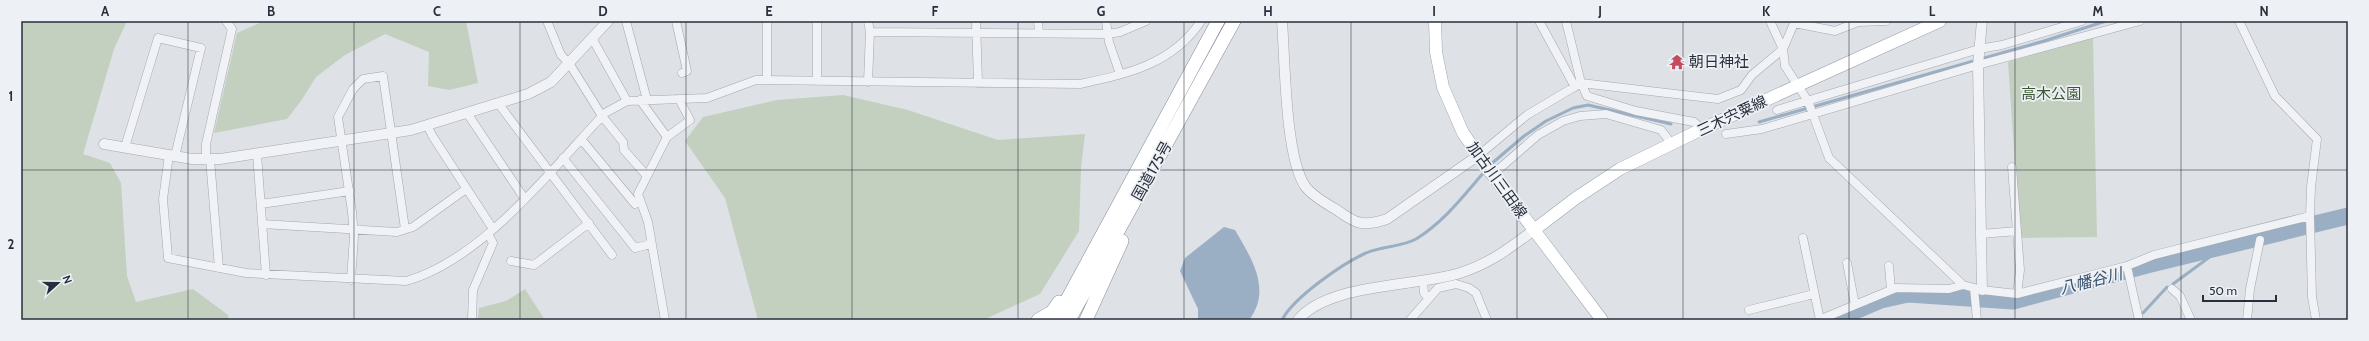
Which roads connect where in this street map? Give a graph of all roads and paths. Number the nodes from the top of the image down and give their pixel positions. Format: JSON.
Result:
{"nodes":[{"id":1,"x":226,"y":21,"type":"edge"},
{"id":2,"x":547,"y":21,"type":"edge"},
{"id":3,"x":608,"y":21,"type":"edge"},
{"id":4,"x":626,"y":21,"type":"edge"},
{"id":5,"x":676,"y":21,"type":"edge"},
{"id":6,"x":767,"y":21,"type":"edge"},
{"id":7,"x":817,"y":21,"type":"edge"},
{"id":8,"x":868,"y":21,"type":"edge"},
{"id":9,"x":976,"y":21,"type":"edge"},
{"id":10,"x":1038,"y":21,"type":"edge"},
{"id":11,"x":1106,"y":21,"type":"edge"},
{"id":12,"x":1146,"y":21,"type":"edge"},
{"id":13,"x":1201,"y":21,"type":"edge"},
{"id":14,"x":1218,"y":21,"type":"edge"},
{"id":15,"x":1234,"y":21,"type":"edge"},
{"id":16,"x":1282,"y":21,"type":"edge"},
{"id":17,"x":1435,"y":21,"type":"edge"},
{"id":18,"x":1540,"y":21,"type":"edge"},
{"id":19,"x":1566,"y":21,"type":"edge"},
{"id":20,"x":1770,"y":21,"type":"edge"},
{"id":21,"x":1886,"y":21,"type":"edge"},
{"id":22,"x":1940,"y":21,"type":"edge"},
{"id":23,"x":1982,"y":21,"type":"edge"},
{"id":24,"x":2082,"y":21,"type":"edge"},
{"id":25,"x":2140,"y":21,"type":"edge"},
{"id":26,"x":2239,"y":21,"type":"edge"},
{"id":27,"x":1794,"y":22,"type":"edge"},
{"id":28,"x":870,"y":32,"type":"junction"},
{"id":29,"x":978,"y":32,"type":"junction"},
{"id":30,"x":1039,"y":33,"type":"junction"},
{"id":31,"x":1108,"y":34,"type":"junction"},
{"id":32,"x":592,"y":38,"type":"junction"},
{"id":33,"x":1783,"y":49,"type":"junction"},
{"id":34,"x":1979,"y":49,"type":"junction"},
{"id":35,"x":569,"y":63,"type":"junction"},
{"id":36,"x":1978,"y":66,"type":"junction"},
{"id":37,"x":682,"y":73,"type":"dead end"},
{"id":38,"x":1120,"y":74,"type":"junction"},
{"id":39,"x":767,"y":80,"type":"junction"},
{"id":40,"x":817,"y":81,"type":"junction"},
{"id":41,"x":868,"y":82,"type":"junction"},
{"id":42,"x":978,"y":83,"type":"junction"},
{"id":43,"x":1578,"y":85,"type":"junction"},
{"id":44,"x":1797,"y":87,"type":"junction"},
{"id":45,"x":679,"y":99,"type":"junction"},
{"id":46,"x":643,"y":100,"type":"junction"},
{"id":47,"x":627,"y":101,"type":"junction"},
{"id":48,"x":1808,"y":101,"type":"junction"},
{"id":49,"x":498,"y":103,"type":"junction"},
{"id":50,"x":1777,"y":110,"type":"dead end"},
{"id":51,"x":467,"y":113,"type":"junction"},
{"id":52,"x":1813,"y":114,"type":"junction"},
{"id":53,"x":602,"y":116,"type":"junction"},
{"id":54,"x":427,"y":125,"type":"junction"},
{"id":55,"x":1702,"y":129,"type":"junction"},
{"id":56,"x":392,"y":133,"type":"junction"},
{"id":57,"x":1726,"y":134,"type":"dead end"},
{"id":58,"x":667,"y":137,"type":"junction"},
{"id":59,"x":581,"y":139,"type":"junction"},
{"id":60,"x":342,"y":141,"type":"junction"},
{"id":61,"x":104,"y":144,"type":"dead end"},
{"id":62,"x":1672,"y":144,"type":"junction"},
{"id":63,"x":125,"y":147,"type":"junction"},
{"id":64,"x":256,"y":154,"type":"junction"},
{"id":65,"x":172,"y":156,"type":"junction"},
{"id":66,"x":563,"y":158,"type":"junction"},
{"id":67,"x":208,"y":159,"type":"junction"},
{"id":68,"x":1486,"y":167,"type":"junction"},
{"id":69,"x":2012,"y":167,"type":"dead end"},
{"id":70,"x":551,"y":170,"type":"junction"},
{"id":71,"x":647,"y":176,"type":"junction"},
{"id":72,"x":466,"y":189,"type":"junction"},
{"id":73,"x":350,"y":191,"type":"junction"},
{"id":74,"x":524,"y":198,"type":"junction"},
{"id":75,"x":640,"y":201,"type":"junction"},
{"id":76,"x":261,"y":204,"type":"junction"},
{"id":77,"x":1128,"y":214,"type":"junction"},
{"id":78,"x":2310,"y":216,"type":"junction"},
{"id":79,"x":589,"y":223,"type":"junction"},
{"id":80,"x":262,"y":224,"type":"junction"},
{"id":81,"x":354,"y":229,"type":"junction"},
{"id":82,"x":405,"y":229,"type":"junction"},
{"id":83,"x":1534,"y":230,"type":"junction"},
{"id":84,"x":2017,"y":231,"type":"junction"},
{"id":85,"x":490,"y":232,"type":"junction"},
{"id":86,"x":1981,"y":234,"type":"junction"},
{"id":87,"x":1803,"y":238,"type":"dead end"},
{"id":88,"x":2260,"y":240,"type":"dead end"},
{"id":89,"x":652,"y":244,"type":"junction"},
{"id":90,"x":612,"y":254,"type":"dead end"},
{"id":91,"x":1092,"y":255,"type":"junction"},
{"id":92,"x":511,"y":261,"type":"dead end"},
{"id":93,"x":1847,"y":263,"type":"dead end"},
{"id":94,"x":1889,"y":266,"type":"dead end"},
{"id":95,"x":2127,"y":266,"type":"junction"},
{"id":96,"x":220,"y":268,"type":"junction"},
{"id":97,"x":266,"y":275,"type":"junction"},
{"id":98,"x":351,"y":280,"type":"junction"},
{"id":99,"x":1423,"y":281,"type":"junction"},
{"id":100,"x":1963,"y":285,"type":"junction"},
{"id":101,"x":1978,"y":289,"type":"junction"},
{"id":102,"x":2172,"y":289,"type":"dead end"},
{"id":103,"x":1891,"y":290,"type":"junction"},
{"id":104,"x":1814,"y":294,"type":"junction"},
{"id":105,"x":2016,"y":294,"type":"junction"},
{"id":106,"x":1428,"y":298,"type":"junction"},
{"id":107,"x":1855,"y":305,"type":"junction"},
{"id":108,"x":1749,"y":310,"type":"dead end"},
{"id":109,"x":472,"y":320,"type":"edge"},
{"id":110,"x":665,"y":320,"type":"edge"},
{"id":111,"x":1038,"y":320,"type":"edge"},
{"id":112,"x":1056,"y":320,"type":"edge"},
{"id":113,"x":1069,"y":320,"type":"edge"},
{"id":114,"x":1086,"y":320,"type":"edge"},
{"id":115,"x":1298,"y":320,"type":"edge"},
{"id":116,"x":1410,"y":320,"type":"edge"},
{"id":117,"x":1487,"y":320,"type":"edge"},
{"id":118,"x":1602,"y":320,"type":"edge"},
{"id":119,"x":1819,"y":320,"type":"edge"},
{"id":120,"x":1977,"y":320,"type":"edge"},
{"id":121,"x":2139,"y":320,"type":"edge"},
{"id":122,"x":2191,"y":320,"type":"edge"},
{"id":123,"x":2248,"y":320,"type":"edge"},
{"id":124,"x":2316,"y":320,"type":"edge"}],
"edges":[{"from":1,"to":67,"type":"street"},
{"from":2,"to":35,"type":"street"},
{"from":3,"to":32,"type":"street"},
{"from":4,"to":46,"type":"street"},
{"from":5,"to":37,"type":"street"},
{"from":6,"to":39,"type":"street"},
{"from":7,"to":40,"type":"street"},
{"from":8,"to":28,"type":"street"},
{"from":9,"to":29,"type":"street"},
{"from":10,"to":30,"type":"street"},
{"from":11,"to":31,"type":"street"},
{"from":12,"to":31,"type":"street"},
{"from":13,"to":38,"type":"street"},
{"from":14,"to":91,"type":"highway","name":"国道175号"},
{"from":15,"to":77,"type":"highway","name":"国道175号"},
{"from":16,"to":68,"type":"street"},
{"from":17,"to":68,"type":"main road","name":"加古川三田線"},
{"from":18,"to":43,"type":"street"},
{"from":19,"to":43,"type":"street"},
{"from":20,"to":33,"type":"street"},
{"from":21,"to":27,"type":"street"},
{"from":22,"to":44,"type":"main road","name":"三木宍粟線"},
{"from":23,"to":34,"type":"street"},
{"from":24,"to":34,"type":"street"},
{"from":25,"to":36,"type":"street"},
{"from":26,"to":78,"type":"street"},
{"from":27,"to":33,"type":"street"},
{"from":28,"to":29,"type":"street"},
{"from":28,"to":41,"type":"street"},
{"from":29,"to":30,"type":"street"},
{"from":29,"to":42,"type":"street"},
{"from":30,"to":31,"type":"street"},
{"from":31,"to":38,"type":"street"},
{"from":32,"to":35,"type":"street"},
{"from":32,"to":47,"type":"street"},
{"from":33,"to":43,"type":"street"},
{"from":33,"to":44,"type":"street"},
{"from":34,"to":36,"type":"street"},
{"from":34,"to":48,"type":"street"},
{"from":35,"to":49,"type":"street"},
{"from":35,"to":53,"type":"street"},
{"from":36,"to":52,"type":"street"},
{"from":36,"to":86,"type":"street"},
{"from":38,"to":42,"type":"street"},
{"from":39,"to":40,"type":"street"},
{"from":39,"to":45,"type":"street"},
{"from":40,"to":41,"type":"street"},
{"from":41,"to":42,"type":"street"},
{"from":43,"to":55,"type":"street"},
{"from":43,"to":68,"type":"street"},
{"from":44,"to":48,"type":"street"},
{"from":44,"to":55,"type":"main road","name":"三木宍粟線"},
{"from":45,"to":46,"type":"street"},
{"from":45,"to":58,"type":"street"},
{"from":46,"to":47,"type":"street"},
{"from":46,"to":58,"type":"street"},
{"from":47,"to":53,"type":"street"},
{"from":48,"to":50,"type":"street"},
{"from":48,"to":52,"type":"street"},
{"from":49,"to":51,"type":"street"},
{"from":49,"to":70,"type":"street"},
{"from":51,"to":54,"type":"street"},
{"from":51,"to":74,"type":"street"},
{"from":52,"to":57,"type":"street"},
{"from":52,"to":100,"type":"street"},
{"from":53,"to":59,"type":"street"},
{"from":53,"to":71,"type":"street"},
{"from":54,"to":56,"type":"street"},
{"from":54,"to":72,"type":"street"},
{"from":55,"to":62,"type":"main road","name":"三木宍粟線"},
{"from":56,"to":60,"type":"street"},
{"from":56,"to":60,"type":"street"},
{"from":56,"to":82,"type":"street"},
{"from":58,"to":71,"type":"street"},
{"from":59,"to":66,"type":"street"},
{"from":59,"to":75,"type":"street"},
{"from":60,"to":64,"type":"street"},
{"from":60,"to":73,"type":"street"},
{"from":61,"to":63,"type":"street"},
{"from":62,"to":68,"type":"street"},
{"from":62,"to":83,"type":"main road","name":"三木宍粟線"},
{"from":63,"to":65,"type":"street"},
{"from":63,"to":65,"type":"street"},
{"from":64,"to":67,"type":"street"},
{"from":64,"to":76,"type":"street"},
{"from":65,"to":67,"type":"street"},
{"from":65,"to":96,"type":"street"},
{"from":66,"to":70,"type":"street"},
{"from":66,"to":89,"type":"street"},
{"from":67,"to":96,"type":"street"},
{"from":68,"to":83,"type":"main road","name":"加古川三田線"},
{"from":69,"to":84,"type":"street"},
{"from":70,"to":74,"type":"street"},
{"from":70,"to":79,"type":"street"},
{"from":71,"to":75,"type":"street"},
{"from":72,"to":82,"type":"street"},
{"from":72,"to":85,"type":"street"},
{"from":73,"to":76,"type":"street"},
{"from":73,"to":81,"type":"street"},
{"from":74,"to":85,"type":"street"},
{"from":75,"to":89,"type":"street"},
{"from":76,"to":80,"type":"street"},
{"from":77,"to":113,"type":"highway","name":"国道175号"},
{"from":77,"to":114,"type":"highway"},
{"from":78,"to":95,"type":"street"},
{"from":78,"to":124,"type":"street"},
{"from":79,"to":90,"type":"street"},
{"from":79,"to":92,"type":"street"},
{"from":80,"to":81,"type":"street"},
{"from":80,"to":97,"type":"street"},
{"from":81,"to":82,"type":"street"},
{"from":81,"to":98,"type":"street"},
{"from":83,"to":99,"type":"street"},
{"from":83,"to":118,"type":"main road","name":"加古川三田線"},
{"from":84,"to":86,"type":"street"},
{"from":84,"to":105,"type":"street"},
{"from":85,"to":98,"type":"street"},
{"from":85,"to":109,"type":"street"},
{"from":86,"to":101,"type":"street"},
{"from":87,"to":104,"type":"street"},
{"from":88,"to":123,"type":"street"},
{"from":89,"to":110,"type":"street"},
{"from":91,"to":111,"type":"highway"},
{"from":91,"to":112,"type":"highway","name":"国道175号"},
{"from":93,"to":107,"type":"street"},
{"from":94,"to":103,"type":"street"},
{"from":95,"to":105,"type":"street"},
{"from":95,"to":121,"type":"street"},
{"from":96,"to":97,"type":"street"},
{"from":97,"to":98,"type":"street"},
{"from":99,"to":106,"type":"street"},
{"from":99,"to":115,"type":"street"},
{"from":100,"to":101,"type":"street"},
{"from":100,"to":103,"type":"street"},
{"from":101,"to":105,"type":"street"},
{"from":101,"to":120,"type":"street"},
{"from":102,"to":122,"type":"street"},
{"from":103,"to":107,"type":"street"},
{"from":104,"to":108,"type":"street"},
{"from":104,"to":119,"type":"street"},
{"from":106,"to":116,"type":"street"},
{"from":106,"to":117,"type":"street"},
{"from":107,"to":119,"type":"street"}]}
